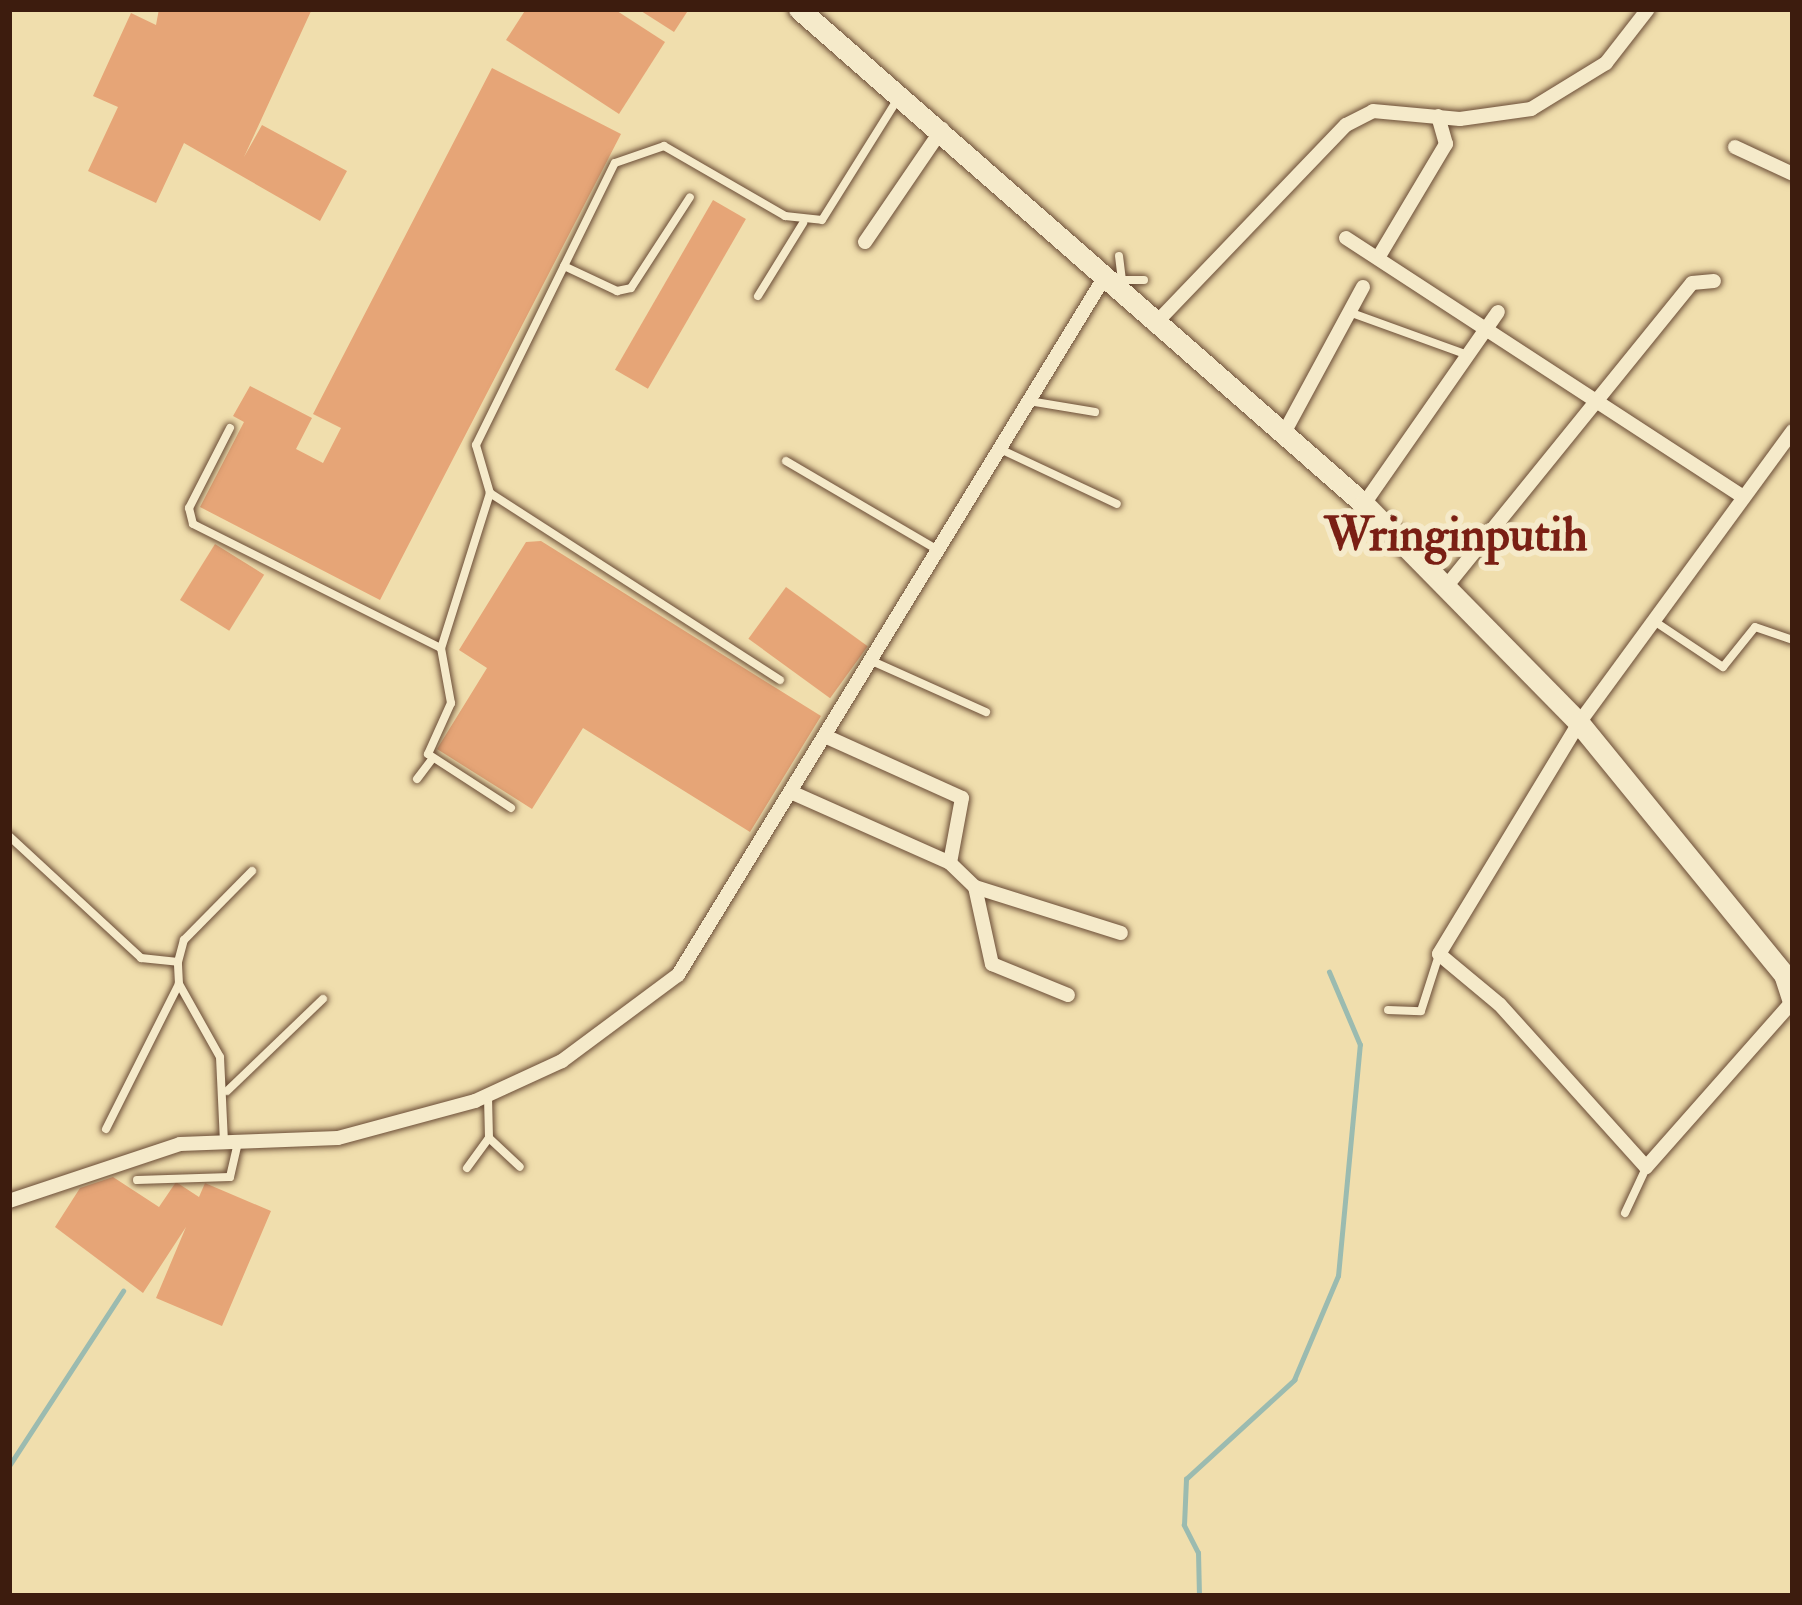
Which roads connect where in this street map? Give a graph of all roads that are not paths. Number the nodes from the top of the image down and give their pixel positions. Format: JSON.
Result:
{"nodes":[{"id":1,"x":799,"y":9,"type":"edge"},
{"id":2,"x":1648,"y":9,"type":"edge"},
{"id":3,"x":900,"y":96,"type":"junction"},
{"id":4,"x":1438,"y":116,"type":"junction"},
{"id":5,"x":942,"y":129,"type":"junction"},
{"id":6,"x":1735,"y":147,"type":"dead end"},
{"id":7,"x":1793,"y":174,"type":"edge"},
{"id":8,"x":690,"y":197,"type":"dead end"},
{"id":9,"x":803,"y":224,"type":"junction"},
{"id":10,"x":1346,"y":238,"type":"dead end"},
{"id":11,"x":865,"y":242,"type":"dead end"},
{"id":12,"x":1119,"y":256,"type":"dead end"},
{"id":13,"x":1378,"y":258,"type":"junction"},
{"id":14,"x":564,"y":266,"type":"junction"},
{"id":15,"x":1144,"y":280,"type":"dead end"},
{"id":16,"x":1714,"y":281,"type":"dead end"},
{"id":17,"x":1116,"y":284,"type":"junction"},
{"id":18,"x":1363,"y":287,"type":"dead end"},
{"id":19,"x":758,"y":296,"type":"dead end"},
{"id":20,"x":1349,"y":312,"type":"junction"},
{"id":21,"x":1498,"y":312,"type":"dead end"},
{"id":22,"x":1154,"y":326,"type":"junction"},
{"id":23,"x":1487,"y":329,"type":"junction"},
{"id":24,"x":1469,"y":356,"type":"junction"},
{"id":25,"x":1601,"y":400,"type":"junction"},
{"id":26,"x":1028,"y":401,"type":"junction"},
{"id":27,"x":1095,"y":412,"type":"dead end"},
{"id":28,"x":230,"y":428,"type":"dead end"},
{"id":29,"x":1793,"y":431,"type":"edge"},
{"id":30,"x":1284,"y":434,"type":"junction"},
{"id":31,"x":998,"y":448,"type":"junction"},
{"id":32,"x":786,"y":460,"type":"dead end"},
{"id":33,"x":490,"y":493,"type":"junction"},
{"id":34,"x":1740,"y":495,"type":"junction"},
{"id":35,"x":1117,"y":504,"type":"dead end"},
{"id":36,"x":1364,"y":505,"type":"junction"},
{"id":37,"x":934,"y":548,"type":"junction"},
{"id":38,"x":1445,"y":588,"type":"junction"},
{"id":39,"x":1653,"y":620,"type":"junction"},
{"id":40,"x":1793,"y":640,"type":"edge"},
{"id":41,"x":441,"y":648,"type":"junction"},
{"id":42,"x":871,"y":660,"type":"junction"},
{"id":43,"x":780,"y":680,"type":"dead end"},
{"id":44,"x":986,"y":712,"type":"dead end"},
{"id":45,"x":1579,"y":723,"type":"junction"},
{"id":46,"x":827,"y":737,"type":"junction"},
{"id":47,"x":432,"y":759,"type":"junction"},
{"id":48,"x":417,"y":779,"type":"dead end"},
{"id":49,"x":793,"y":793,"type":"junction"},
{"id":50,"x":511,"y":808,"type":"dead end"},
{"id":51,"x":9,"y":836,"type":"edge"},
{"id":52,"x":950,"y":862,"type":"junction"},
{"id":53,"x":252,"y":871,"type":"dead end"},
{"id":54,"x":975,"y":887,"type":"junction"},
{"id":55,"x":1121,"y":933,"type":"dead end"},
{"id":56,"x":1439,"y":954,"type":"junction"},
{"id":57,"x":178,"y":962,"type":"junction"},
{"id":58,"x":1789,"y":968,"type":"edge"},
{"id":59,"x":179,"y":984,"type":"junction"},
{"id":60,"x":1068,"y":995,"type":"dead end"},
{"id":61,"x":323,"y":999,"type":"dead end"},
{"id":62,"x":1793,"y":1001,"type":"edge"},
{"id":63,"x":1388,"y":1010,"type":"dead end"},
{"id":64,"x":226,"y":1092,"type":"junction"},
{"id":65,"x":488,"y":1095,"type":"junction"},
{"id":66,"x":106,"y":1130,"type":"dead end"},
{"id":67,"x":490,"y":1138,"type":"junction"},
{"id":68,"x":231,"y":1143,"type":"junction"},
{"id":69,"x":520,"y":1167,"type":"dead end"},
{"id":70,"x":1646,"y":1167,"type":"junction"},
{"id":71,"x":466,"y":1168,"type":"dead end"},
{"id":72,"x":136,"y":1180,"type":"dead end"},
{"id":73,"x":9,"y":1201,"type":"edge"},
{"id":74,"x":1625,"y":1213,"type":"dead end"}],
"edges":[{"from":1,"to":3,"type":"main road"},
{"from":2,"to":4,"type":"street"},
{"from":3,"to":5,"type":"main road"},
{"from":3,"to":9,"type":"lane"},
{"from":4,"to":13,"type":"street"},
{"from":4,"to":22,"type":"street"},
{"from":5,"to":11,"type":"street"},
{"from":5,"to":17,"type":"main road"},
{"from":6,"to":7,"type":"street"},
{"from":8,"to":14,"type":"lane"},
{"from":9,"to":14,"type":"lane"},
{"from":9,"to":19,"type":"lane"},
{"from":10,"to":13,"type":"street"},
{"from":12,"to":17,"type":"lane"},
{"from":13,"to":23,"type":"street"},
{"from":14,"to":33,"type":"lane"},
{"from":15,"to":17,"type":"lane"},
{"from":16,"to":25,"type":"street"},
{"from":17,"to":22,"type":"main road"},
{"from":17,"to":26,"type":"street"},
{"from":18,"to":20,"type":"street"},
{"from":20,"to":24,"type":"lane"},
{"from":20,"to":30,"type":"street"},
{"from":21,"to":23,"type":"street"},
{"from":22,"to":30,"type":"main road"},
{"from":23,"to":24,"type":"street"},
{"from":23,"to":25,"type":"street"},
{"from":24,"to":36,"type":"street"},
{"from":25,"to":34,"type":"street"},
{"from":25,"to":38,"type":"street"},
{"from":26,"to":27,"type":"lane"},
{"from":26,"to":31,"type":"street"},
{"from":28,"to":41,"type":"lane"},
{"from":29,"to":34,"type":"street"},
{"from":30,"to":36,"type":"main road"},
{"from":31,"to":35,"type":"lane"},
{"from":31,"to":37,"type":"street"},
{"from":32,"to":37,"type":"lane"},
{"from":33,"to":41,"type":"lane"},
{"from":33,"to":43,"type":"lane"},
{"from":34,"to":39,"type":"street"},
{"from":36,"to":38,"type":"main road"},
{"from":37,"to":42,"type":"street"},
{"from":38,"to":45,"type":"main road"},
{"from":39,"to":40,"type":"lane"},
{"from":39,"to":45,"type":"street"},
{"from":41,"to":47,"type":"lane"},
{"from":42,"to":44,"type":"lane"},
{"from":42,"to":46,"type":"street"},
{"from":45,"to":56,"type":"street"},
{"from":45,"to":58,"type":"main road"},
{"from":46,"to":49,"type":"street"},
{"from":46,"to":52,"type":"street"},
{"from":47,"to":48,"type":"lane"},
{"from":47,"to":50,"type":"lane"},
{"from":49,"to":52,"type":"street"},
{"from":49,"to":65,"type":"street"},
{"from":51,"to":57,"type":"lane"},
{"from":52,"to":54,"type":"street"},
{"from":53,"to":57,"type":"lane"},
{"from":54,"to":55,"type":"street"},
{"from":54,"to":60,"type":"street"},
{"from":56,"to":63,"type":"lane"},
{"from":56,"to":70,"type":"street"},
{"from":57,"to":59,"type":"lane"},
{"from":58,"to":62,"type":"main road"},
{"from":59,"to":64,"type":"lane"},
{"from":59,"to":66,"type":"lane"},
{"from":61,"to":64,"type":"lane"},
{"from":62,"to":70,"type":"street"},
{"from":64,"to":68,"type":"lane"},
{"from":65,"to":67,"type":"lane"},
{"from":65,"to":68,"type":"street"},
{"from":67,"to":69,"type":"lane"},
{"from":67,"to":71,"type":"lane"},
{"from":68,"to":72,"type":"lane"},
{"from":68,"to":73,"type":"street"},
{"from":70,"to":74,"type":"lane"}]}
